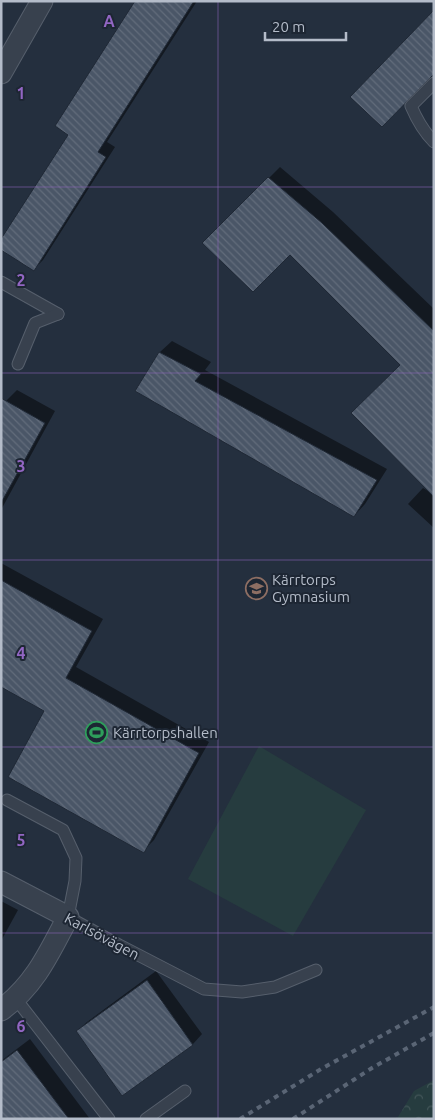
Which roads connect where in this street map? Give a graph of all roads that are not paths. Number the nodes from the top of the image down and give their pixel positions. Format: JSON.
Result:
{"nodes":[{"id":1,"x":42,"y":1,"type":"edge"},
{"id":2,"x":1,"y":73,"type":"edge"},
{"id":3,"x":434,"y":83,"type":"edge"},
{"id":4,"x":434,"y":142,"type":"edge"},
{"id":5,"x":1,"y":282,"type":"edge"},
{"id":6,"x":18,"y":364,"type":"dead end"},
{"id":7,"x":7,"y":800,"type":"dead end"},
{"id":8,"x":1,"y":882,"type":"edge"},
{"id":9,"x":68,"y":917,"type":"junction"},
{"id":10,"x":316,"y":970,"type":"dead end"},
{"id":11,"x":9,"y":1004,"type":"edge"},
{"id":12,"x":185,"y":1091,"type":"dead end"},
{"id":13,"x":109,"y":1119,"type":"edge"},
{"id":14,"x":146,"y":1119,"type":"edge"}],
"edges":[{"from":1,"to":2,"type":"street"},
{"from":3,"to":4,"type":"lane"},
{"from":5,"to":6,"type":"lane"},
{"from":7,"to":9,"type":"lane"},
{"from":8,"to":9,"type":"street","name":"Karlsövägen"},
{"from":9,"to":10,"type":"lane","name":"Karlsövägen"},
{"from":9,"to":11,"type":"street"},
{"from":11,"to":13,"type":"lane"},
{"from":12,"to":14,"type":"lane"}]}
